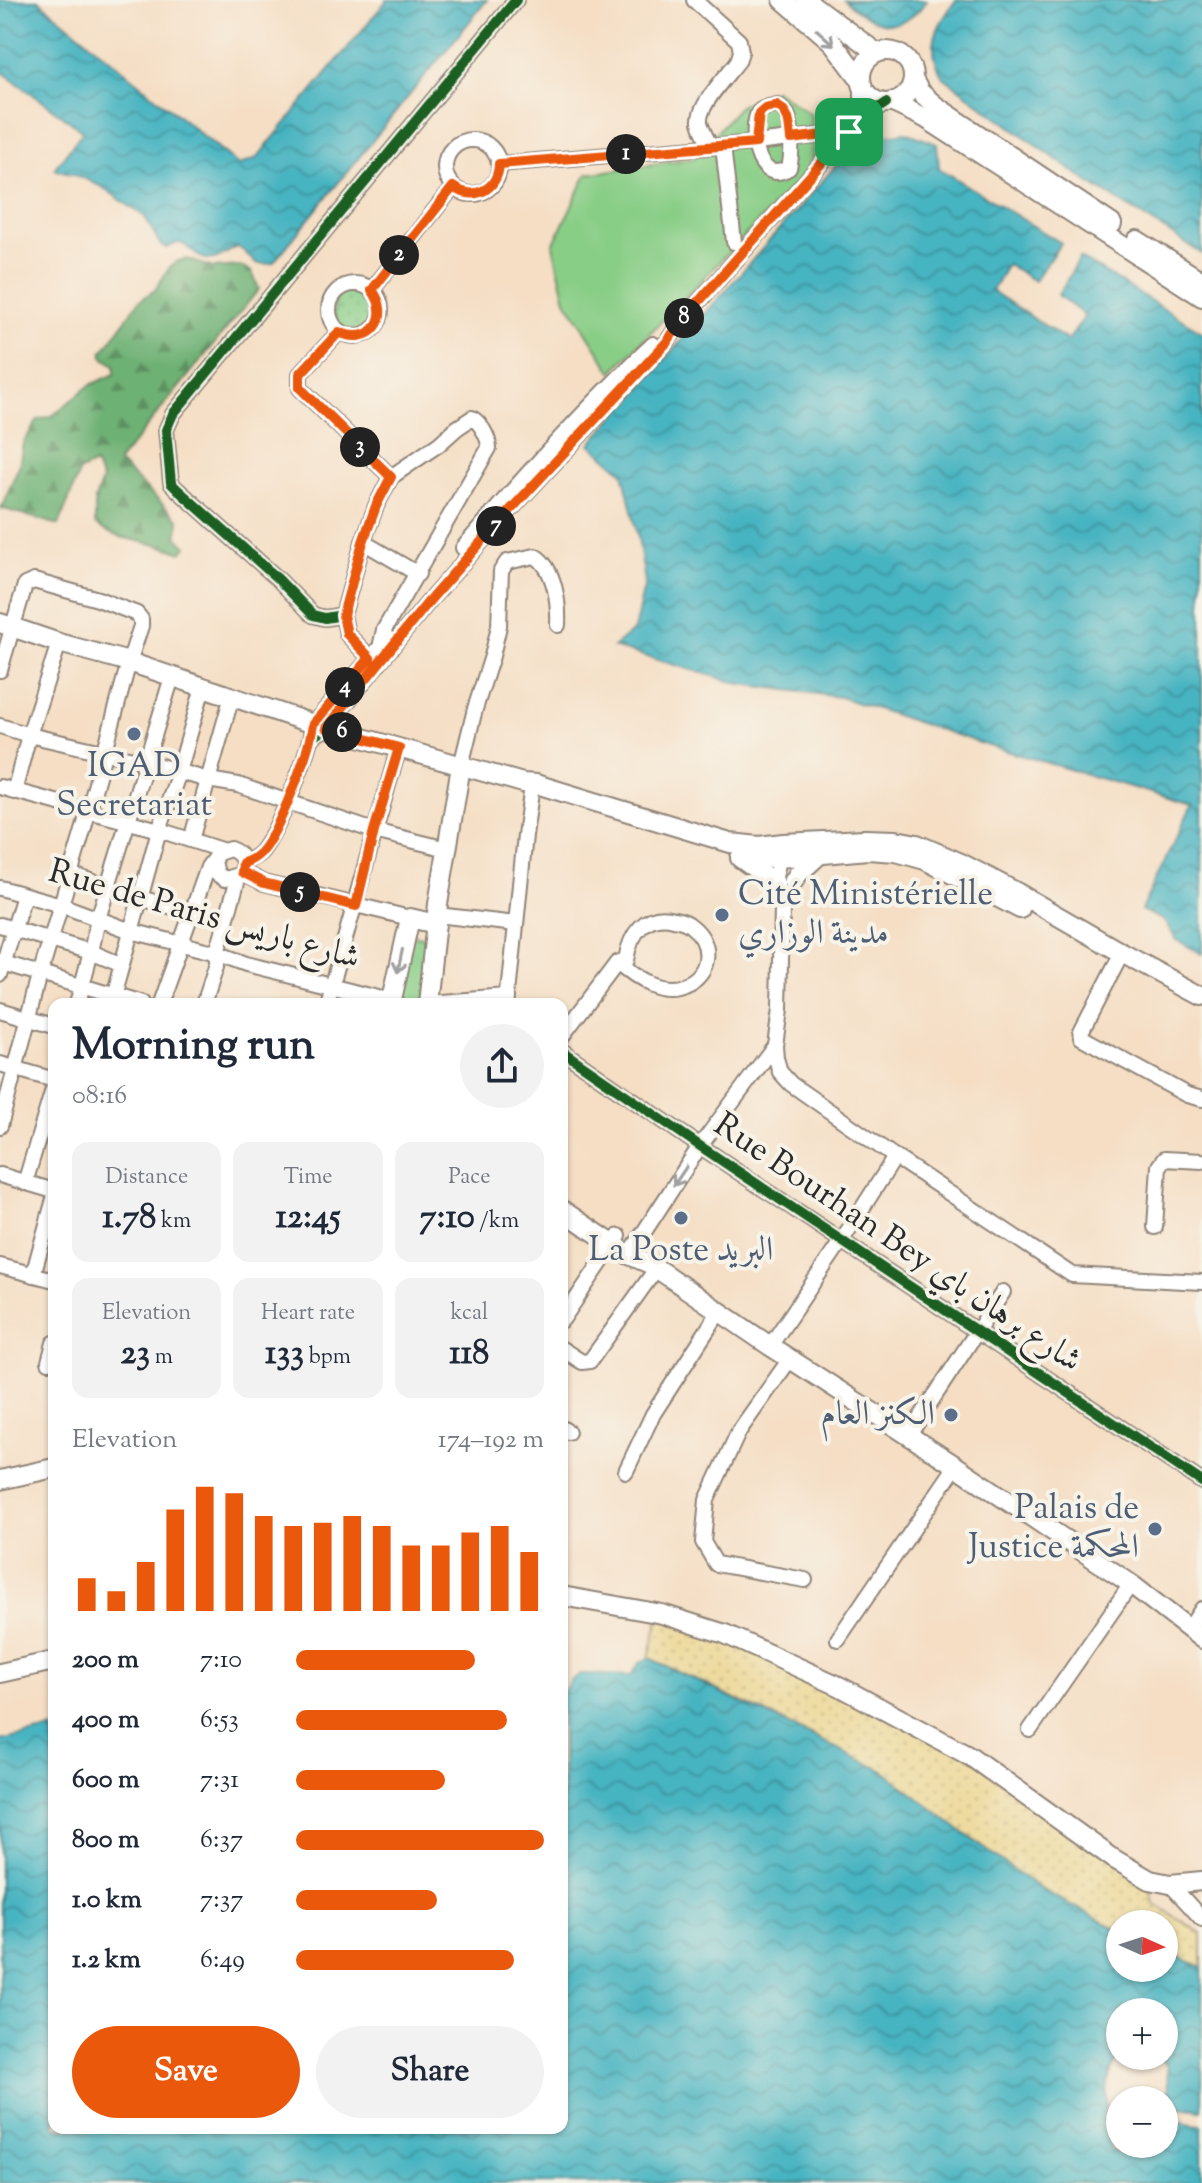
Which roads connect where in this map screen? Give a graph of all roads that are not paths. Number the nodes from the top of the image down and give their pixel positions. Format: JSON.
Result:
{"nodes":[{"id":1,"x":516,"y":0,"type":"edge"},
{"id":2,"x":694,"y":0,"type":"edge"},
{"id":3,"x":783,"y":0,"type":"edge"},
{"id":4,"x":806,"y":0,"type":"edge"},
{"id":5,"x":877,"y":53,"type":"junction"},
{"id":6,"x":913,"y":79,"type":"junction"},
{"id":7,"x":862,"y":81,"type":"junction"},
{"id":8,"x":888,"y":102,"type":"junction"},
{"id":9,"x":853,"y":128,"type":"junction"},
{"id":10,"x":791,"y":139,"type":"junction"},
{"id":11,"x":756,"y":143,"type":"junction"},
{"id":12,"x":717,"y":146,"type":"junction"},
{"id":13,"x":499,"y":164,"type":"junction"},
{"id":14,"x":453,"y":187,"type":"junction"},
{"id":15,"x":734,"y":242,"type":"dead end"},
{"id":16,"x":1202,"y":281,"type":"edge"},
{"id":17,"x":372,"y":290,"type":"junction"},
{"id":18,"x":1202,"y":297,"type":"edge"},
{"id":19,"x":339,"y":332,"type":"junction"},
{"id":20,"x":391,"y":477,"type":"junction"},
{"id":21,"x":363,"y":542,"type":"junction"},
{"id":22,"x":418,"y":574,"type":"junction"},
{"id":23,"x":343,"y":615,"type":"junction"},
{"id":24,"x":558,"y":625,"type":"dead end"},
{"id":25,"x":6,"y":626,"type":"edge"},
{"id":26,"x":59,"y":643,"type":"junction"},
{"id":27,"x":378,"y":656,"type":"junction"},
{"id":28,"x":129,"y":662,"type":"junction"},
{"id":29,"x":0,"y":670,"type":"edge"},
{"id":30,"x":172,"y":677,"type":"junction"},
{"id":31,"x":203,"y":687,"type":"junction"},
{"id":32,"x":232,"y":696,"type":"junction"},
{"id":33,"x":0,"y":726,"type":"edge"},
{"id":34,"x":317,"y":730,"type":"junction"},
{"id":35,"x":29,"y":735,"type":"junction"},
{"id":36,"x":399,"y":748,"type":"junction"},
{"id":37,"x":104,"y":753,"type":"junction"},
{"id":38,"x":146,"y":762,"type":"junction"},
{"id":39,"x":461,"y":766,"type":"junction"},
{"id":40,"x":179,"y":772,"type":"junction"},
{"id":41,"x":208,"y":780,"type":"junction"},
{"id":42,"x":530,"y":787,"type":"junction"},
{"id":43,"x":7,"y":790,"type":"edge"},
{"id":44,"x":287,"y":802,"type":"junction"},
{"id":45,"x":87,"y":811,"type":"junction"},
{"id":46,"x":127,"y":821,"type":"junction"},
{"id":47,"x":159,"y":830,"type":"junction"},
{"id":48,"x":374,"y":831,"type":"junction"},
{"id":49,"x":191,"y":840,"type":"junction"},
{"id":50,"x":447,"y":849,"type":"junction"},
{"id":51,"x":916,"y":850,"type":"junction"},
{"id":52,"x":784,"y":853,"type":"junction"},
{"id":53,"x":820,"y":854,"type":"junction"},
{"id":54,"x":218,"y":856,"type":"junction"},
{"id":55,"x":738,"y":857,"type":"junction"},
{"id":56,"x":244,"y":867,"type":"junction"},
{"id":57,"x":70,"y":874,"type":"junction"},
{"id":58,"x":784,"y":882,"type":"junction"},
{"id":59,"x":108,"y":887,"type":"junction"},
{"id":60,"x":0,"y":888,"type":"edge"},
{"id":61,"x":24,"y":895,"type":"junction"},
{"id":62,"x":140,"y":898,"type":"junction"},
{"id":63,"x":61,"y":905,"type":"junction"},
{"id":64,"x":356,"y":906,"type":"junction"},
{"id":65,"x":191,"y":912,"type":"junction"},
{"id":66,"x":410,"y":918,"type":"junction"},
{"id":67,"x":98,"y":919,"type":"junction"},
{"id":68,"x":436,"y":920,"type":"junction"},
{"id":69,"x":516,"y":924,"type":"junction"},
{"id":70,"x":7,"y":927,"type":"edge"},
{"id":71,"x":131,"y":931,"type":"junction"},
{"id":72,"x":51,"y":939,"type":"junction"},
{"id":73,"x":180,"y":943,"type":"junction"},
{"id":74,"x":91,"y":952,"type":"junction"},
{"id":75,"x":217,"y":953,"type":"junction"},
{"id":76,"x":1119,"y":958,"type":"junction"},
{"id":77,"x":617,"y":963,"type":"junction"},
{"id":78,"x":122,"y":965,"type":"junction"},
{"id":79,"x":1,"y":967,"type":"edge"},
{"id":80,"x":40,"y":975,"type":"junction"},
{"id":81,"x":82,"y":987,"type":"junction"},
{"id":82,"x":331,"y":987,"type":"junction"},
{"id":83,"x":1202,"y":996,"type":"edge"},
{"id":84,"x":79,"y":998,"type":"edge"},
{"id":85,"x":107,"y":998,"type":"edge"},
{"id":86,"x":113,"y":998,"type":"edge"},
{"id":87,"x":161,"y":998,"type":"edge"},
{"id":88,"x":206,"y":998,"type":"edge"},
{"id":89,"x":328,"y":998,"type":"edge"},
{"id":90,"x":375,"y":998,"type":"edge"},
{"id":91,"x":392,"y":998,"type":"edge"},
{"id":92,"x":428,"y":998,"type":"edge"},
{"id":93,"x":509,"y":998,"type":"edge"},
{"id":94,"x":1202,"y":1009,"type":"edge"},
{"id":95,"x":0,"y":1010,"type":"edge"},
{"id":96,"x":28,"y":1019,"type":"junction"},
{"id":97,"x":48,"y":1024,"type":"edge"},
{"id":98,"x":568,"y":1028,"type":"edge"},
{"id":99,"x":775,"y":1045,"type":"junction"},
{"id":100,"x":568,"y":1055,"type":"edge"},
{"id":101,"x":7,"y":1066,"type":"edge"},
{"id":102,"x":48,"y":1078,"type":"edge"},
{"id":103,"x":1202,"y":1099,"type":"edge"},
{"id":104,"x":48,"y":1106,"type":"edge"},
{"id":105,"x":0,"y":1126,"type":"edge"},
{"id":106,"x":700,"y":1146,"type":"junction"},
{"id":107,"x":895,"y":1157,"type":"junction"},
{"id":108,"x":1202,"y":1161,"type":"edge"},
{"id":109,"x":0,"y":1175,"type":"edge"},
{"id":110,"x":25,"y":1183,"type":"junction"},
{"id":111,"x":48,"y":1189,"type":"edge"},
{"id":112,"x":568,"y":1203,"type":"edge"},
{"id":113,"x":568,"y":1213,"type":"edge"},
{"id":114,"x":48,"y":1221,"type":"edge"},
{"id":115,"x":1155,"y":1227,"type":"dead end"},
{"id":116,"x":842,"y":1240,"type":"junction"},
{"id":117,"x":624,"y":1245,"type":"junction"},
{"id":118,"x":0,"y":1266,"type":"edge"},
{"id":119,"x":653,"y":1266,"type":"junction"},
{"id":120,"x":33,"y":1275,"type":"junction"},
{"id":121,"x":48,"y":1279,"type":"edge"},
{"id":122,"x":1202,"y":1282,"type":"edge"},
{"id":123,"x":1003,"y":1292,"type":"dead end"},
{"id":124,"x":719,"y":1312,"type":"junction"},
{"id":125,"x":568,"y":1313,"type":"edge"},
{"id":126,"x":977,"y":1333,"type":"junction"},
{"id":127,"x":770,"y":1346,"type":"junction"},
{"id":128,"x":568,"y":1353,"type":"edge"},
{"id":129,"x":790,"y":1359,"type":"junction"},
{"id":130,"x":909,"y":1435,"type":"junction"},
{"id":131,"x":956,"y":1466,"type":"junction"},
{"id":132,"x":48,"y":1469,"type":"edge"},
{"id":133,"x":626,"y":1471,"type":"dead end"},
{"id":134,"x":48,"y":1478,"type":"edge"},
{"id":135,"x":0,"y":1480,"type":"edge"},
{"id":136,"x":1202,"y":1482,"type":"edge"},
{"id":137,"x":0,"y":1489,"type":"edge"},
{"id":138,"x":805,"y":1580,"type":"dead end"},
{"id":139,"x":1131,"y":1584,"type":"junction"},
{"id":140,"x":568,"y":1597,"type":"edge"},
{"id":141,"x":1202,"y":1609,"type":"edge"},
{"id":142,"x":1195,"y":1634,"type":"edge"},
{"id":143,"x":838,"y":1639,"type":"dead end"},
{"id":144,"x":48,"y":1662,"type":"edge"},
{"id":145,"x":0,"y":1673,"type":"edge"},
{"id":146,"x":1030,"y":1730,"type":"dead end"},
{"id":147,"x":1202,"y":1881,"type":"edge"},
{"id":148,"x":1170,"y":1884,"type":"junction"},
{"id":149,"x":1202,"y":1919,"type":"edge"}],
"edges":[{"from":1,"to":23,"type":"street"},
{"from":2,"to":12,"type":"street"},
{"from":3,"to":7,"type":"main road","one_way":true},
{"from":4,"to":5,"type":"main road"},
{"from":5,"to":6,"type":"main road"},
{"from":5,"to":7,"type":"main road"},
{"from":6,"to":8,"type":"main road"},
{"from":6,"to":16,"type":"main road"},
{"from":7,"to":8,"type":"main road"},
{"from":7,"to":9,"type":"street"},
{"from":8,"to":9,"type":"street"},
{"from":8,"to":18,"type":"main road"},
{"from":9,"to":10,"type":"street"},
{"from":9,"to":27,"type":"street"},
{"from":10,"to":11,"type":"street"},
{"from":10,"to":11,"type":"street"},
{"from":10,"to":11,"type":"street"},
{"from":11,"to":12,"type":"street"},
{"from":12,"to":13,"type":"street"},
{"from":12,"to":15,"type":"street"},
{"from":13,"to":14,"type":"street"},
{"from":13,"to":14,"type":"street"},
{"from":14,"to":17,"type":"street"},
{"from":17,"to":19,"type":"street"},
{"from":17,"to":19,"type":"street"},
{"from":19,"to":20,"type":"street"},
{"from":20,"to":21,"type":"street"},
{"from":20,"to":22,"type":"street"},
{"from":21,"to":22,"type":"street"},
{"from":21,"to":23,"type":"street"},
{"from":22,"to":27,"type":"street"},
{"from":23,"to":27,"type":"street"},
{"from":24,"to":39,"type":"street"},
{"from":25,"to":26,"type":"main road"},
{"from":25,"to":28,"type":"street"},
{"from":25,"to":29,"type":"street"},
{"from":26,"to":28,"type":"main road"},
{"from":26,"to":35,"type":"street"},
{"from":27,"to":34,"type":"street"},
{"from":28,"to":30,"type":"main road"},
{"from":28,"to":37,"type":"street"},
{"from":30,"to":31,"type":"main road"},
{"from":30,"to":38,"type":"street"},
{"from":31,"to":32,"type":"main road"},
{"from":31,"to":40,"type":"street"},
{"from":32,"to":34,"type":"main road"},
{"from":32,"to":41,"type":"street"},
{"from":33,"to":35,"type":"street"},
{"from":34,"to":36,"type":"main road"},
{"from":34,"to":44,"type":"street"},
{"from":35,"to":37,"type":"street"},
{"from":35,"to":43,"type":"street"},
{"from":36,"to":39,"type":"main road"},
{"from":36,"to":48,"type":"street"},
{"from":37,"to":38,"type":"street"},
{"from":37,"to":45,"type":"street"},
{"from":38,"to":40,"type":"street"},
{"from":38,"to":46,"type":"street"},
{"from":39,"to":42,"type":"main road"},
{"from":39,"to":50,"type":"main road"},
{"from":40,"to":41,"type":"street"},
{"from":40,"to":47,"type":"street"},
{"from":41,"to":44,"type":"street"},
{"from":41,"to":49,"type":"street"},
{"from":42,"to":52,"type":"main road"},
{"from":42,"to":55,"type":"main road"},
{"from":42,"to":69,"type":"street"},
{"from":43,"to":45,"type":"street"},
{"from":44,"to":48,"type":"street"},
{"from":44,"to":56,"type":"street"},
{"from":45,"to":46,"type":"street"},
{"from":45,"to":57,"type":"street"},
{"from":46,"to":47,"type":"street"},
{"from":46,"to":59,"type":"street"},
{"from":47,"to":49,"type":"street"},
{"from":47,"to":62,"type":"street"},
{"from":48,"to":50,"type":"street"},
{"from":48,"to":64,"type":"street"},
{"from":49,"to":54,"type":"street"},
{"from":50,"to":68,"type":"main road"},
{"from":51,"to":52,"type":"main road"},
{"from":51,"to":53,"type":"main road"},
{"from":51,"to":76,"type":"main road"},
{"from":52,"to":53,"type":"main road"},
{"from":52,"to":55,"type":"main road"},
{"from":52,"to":58,"type":"street"},
{"from":53,"to":58,"type":"main road"},
{"from":54,"to":56,"type":"street"},
{"from":54,"to":56,"type":"street"},
{"from":54,"to":65,"type":"street"},
{"from":55,"to":58,"type":"main road"},
{"from":56,"to":64,"type":"street"},
{"from":56,"to":75,"type":"street"},
{"from":57,"to":59,"type":"street"},
{"from":57,"to":63,"type":"street"},
{"from":58,"to":99,"type":"street"},
{"from":59,"to":62,"type":"street"},
{"from":59,"to":67,"type":"street"},
{"from":60,"to":61,"type":"street","name":"Rue de Paris شارع باريس"},
{"from":61,"to":63,"type":"street","name":"Rue de Paris شارع باريس"},
{"from":61,"to":70,"type":"street"},
{"from":62,"to":65,"type":"street"},
{"from":62,"to":71,"type":"street"},
{"from":63,"to":67,"type":"street","name":"Rue de Paris شارع باريس"},
{"from":63,"to":72,"type":"street"},
{"from":64,"to":66,"type":"street"},
{"from":64,"to":82,"type":"street"},
{"from":65,"to":73,"type":"street"},
{"from":66,"to":68,"type":"main road"},
{"from":66,"to":91,"type":"main road","one_way":true},
{"from":67,"to":71,"type":"street","name":"Rue de Paris شارع باريس"},
{"from":67,"to":74,"type":"street"},
{"from":68,"to":69,"type":"street"},
{"from":68,"to":92,"type":"main road"},
{"from":69,"to":93,"type":"street"},
{"from":70,"to":72,"type":"street"},
{"from":70,"to":79,"type":"street"},
{"from":71,"to":73,"type":"street","name":"Rue de Paris شارع باريس"},
{"from":71,"to":78,"type":"street"},
{"from":72,"to":74,"type":"street"},
{"from":72,"to":80,"type":"street"},
{"from":73,"to":75,"type":"street","name":"Rue de Paris شارع باريس"},
{"from":73,"to":87,"type":"street"},
{"from":74,"to":78,"type":"street"},
{"from":74,"to":81,"type":"street"},
{"from":75,"to":82,"type":"street","name":"Rue de Paris شارع باريس"},
{"from":75,"to":88,"type":"street"},
{"from":76,"to":83,"type":"main road"},
{"from":76,"to":94,"type":"main road"},
{"from":76,"to":103,"type":"street"},
{"from":77,"to":77,"type":"street"},
{"from":77,"to":98,"type":"street"},
{"from":78,"to":86,"type":"street"},
{"from":79,"to":80,"type":"street"},
{"from":80,"to":81,"type":"street"},
{"from":80,"to":96,"type":"street"},
{"from":81,"to":84,"type":"street"},
{"from":81,"to":85,"type":"street"},
{"from":82,"to":89,"type":"street"},
{"from":82,"to":90,"type":"street","name":"Rue de Paris شارع باريس"},
{"from":95,"to":96,"type":"street"},
{"from":96,"to":97,"type":"street"},
{"from":96,"to":101,"type":"street"},
{"from":99,"to":106,"type":"street"},
{"from":99,"to":107,"type":"street"},
{"from":100,"to":106,"type":"street","name":"Rue Bourhan Bey شارع برهان باي"},
{"from":101,"to":102,"type":"street"},
{"from":101,"to":105,"type":"street"},
{"from":104,"to":110,"type":"street"},
{"from":106,"to":116,"type":"street","name":"Rue Bourhan Bey شارع برهان باي"},
{"from":106,"to":117,"type":"street","one_way":true},
{"from":107,"to":116,"type":"street"},
{"from":107,"to":122,"type":"street"},
{"from":108,"to":115,"type":"street"},
{"from":109,"to":110,"type":"street"},
{"from":110,"to":111,"type":"street"},
{"from":112,"to":117,"type":"main road"},
{"from":113,"to":117,"type":"main road"},
{"from":114,"to":120,"type":"street"},
{"from":116,"to":126,"type":"street","name":"Rue Bourhan Bey شارع برهان باي"},
{"from":116,"to":127,"type":"street"},
{"from":117,"to":119,"type":"main road"},
{"from":117,"to":125,"type":"street"},
{"from":118,"to":120,"type":"street"},
{"from":119,"to":124,"type":"main road"},
{"from":119,"to":128,"type":"street"},
{"from":120,"to":121,"type":"street"},
{"from":123,"to":126,"type":"street"},
{"from":124,"to":127,"type":"main road"},
{"from":124,"to":133,"type":"street"},
{"from":126,"to":130,"type":"street"},
{"from":126,"to":136,"type":"street","name":"Rue Bourhan Bey شارع برهان باي"},
{"from":127,"to":129,"type":"main road"},
{"from":129,"to":130,"type":"main road"},
{"from":129,"to":138,"type":"street"},
{"from":130,"to":131,"type":"main road"},
{"from":131,"to":139,"type":"main road"},
{"from":131,"to":143,"type":"street"},
{"from":132,"to":135,"type":"main road"},
{"from":134,"to":137,"type":"main road"},
{"from":139,"to":142,"type":"main road"},
{"from":139,"to":146,"type":"street"},
{"from":140,"to":148,"type":"main road"},
{"from":141,"to":142,"type":"street"},
{"from":144,"to":145,"type":"main road"},
{"from":147,"to":148,"type":"main road"},
{"from":148,"to":149,"type":"street"}]}
